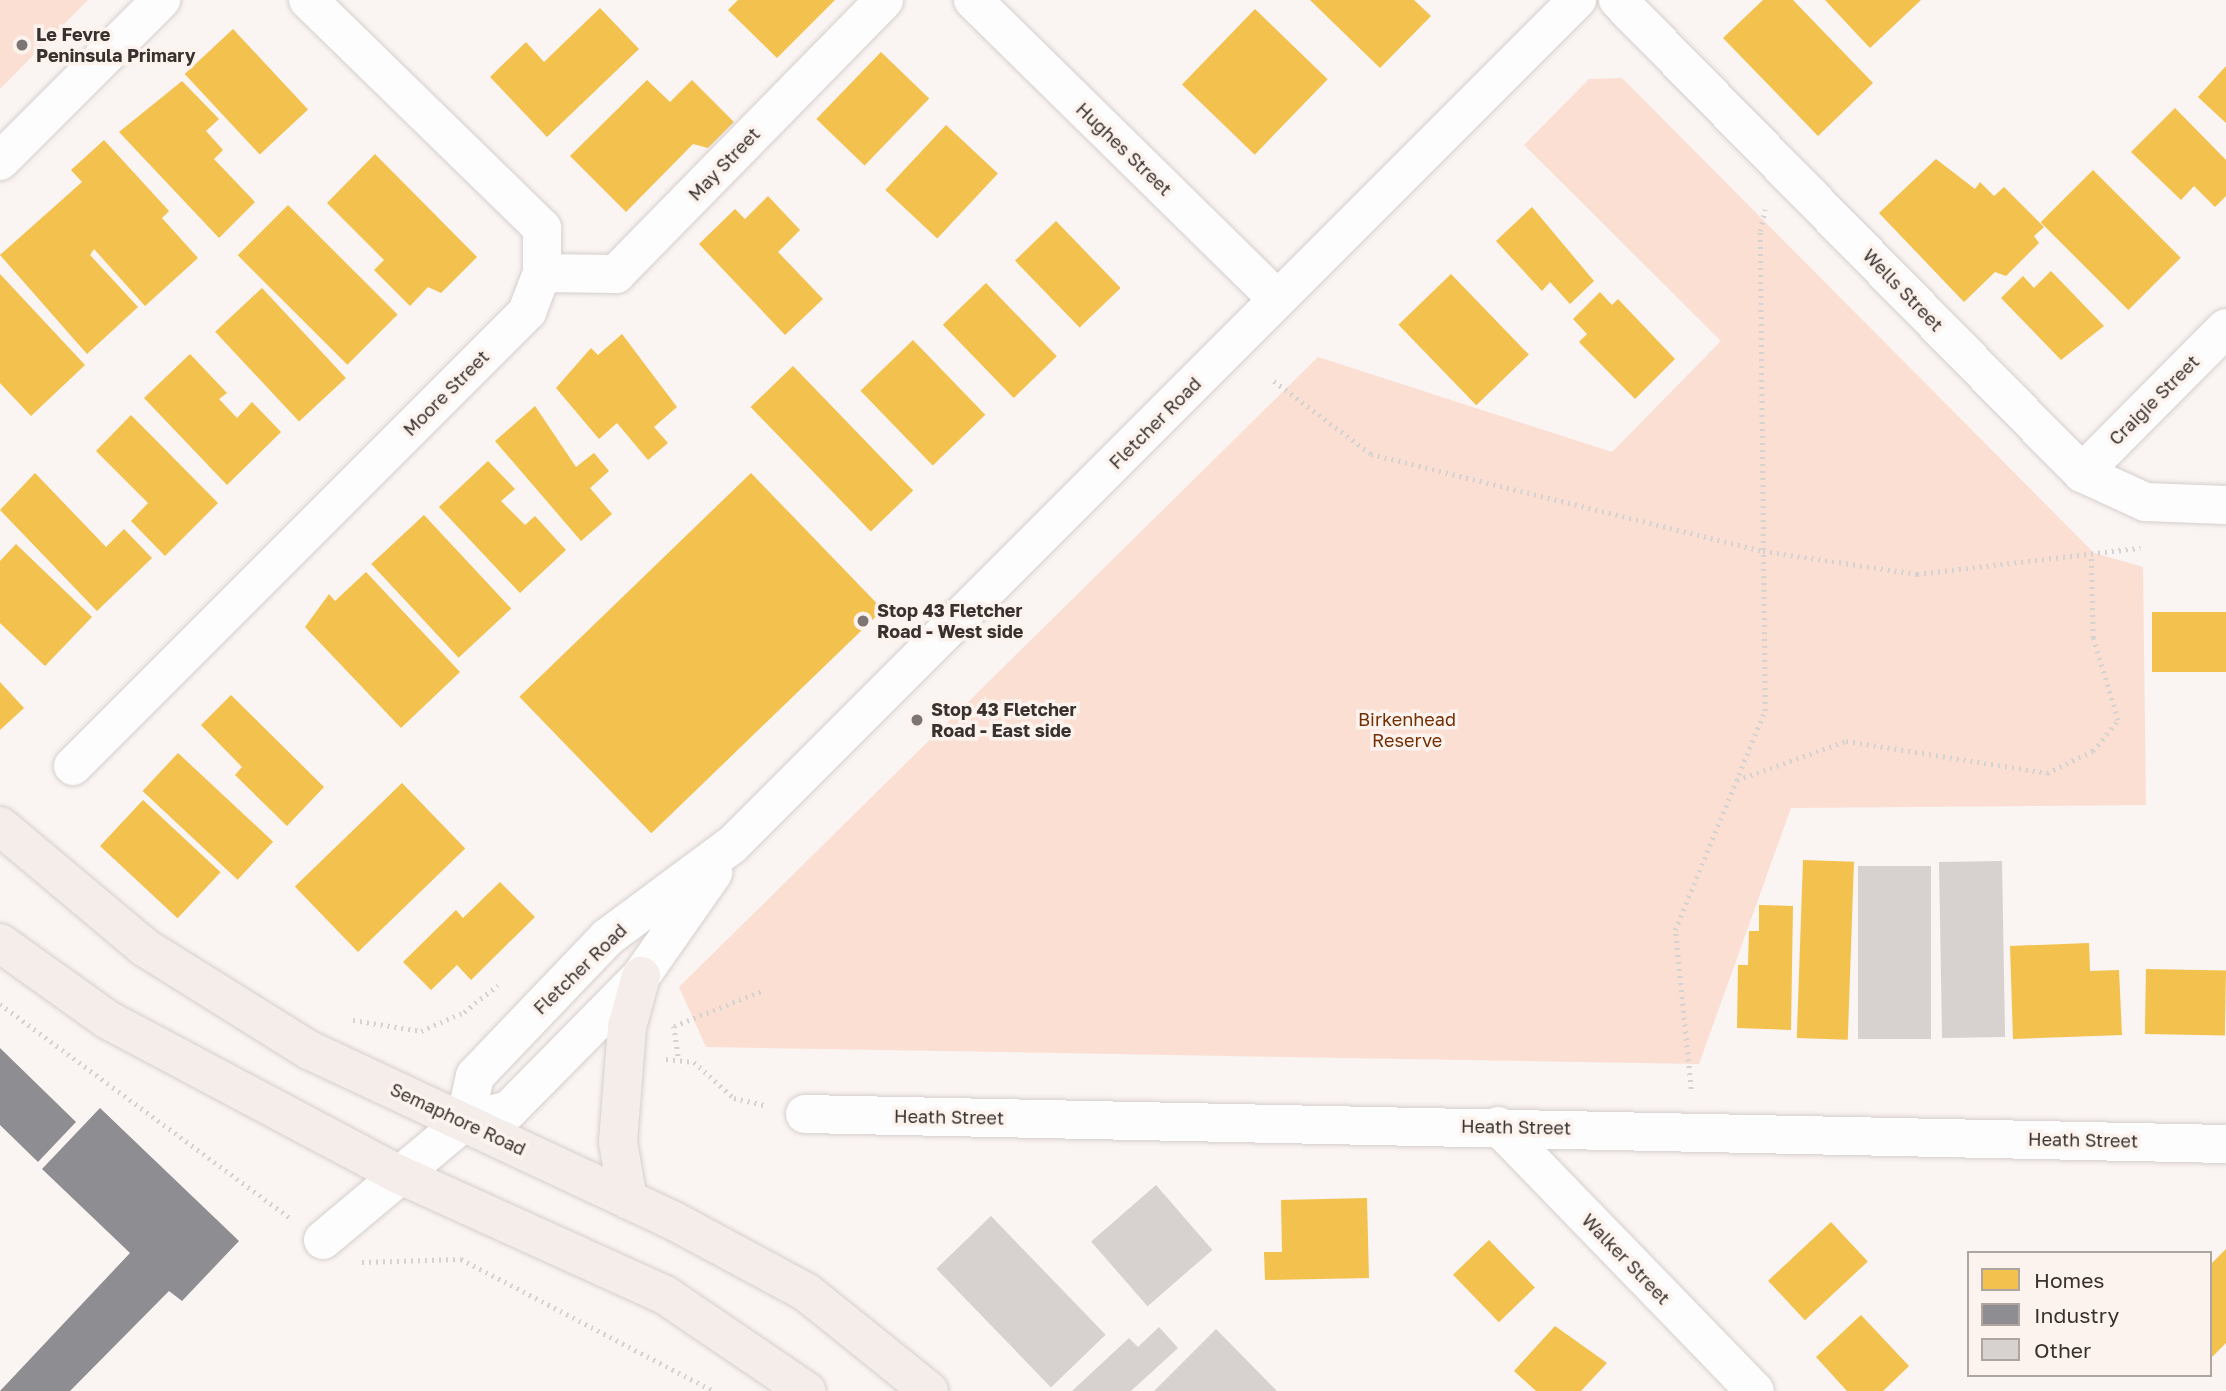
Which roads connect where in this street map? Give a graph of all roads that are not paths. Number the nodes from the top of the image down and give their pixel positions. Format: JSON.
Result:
{"nodes":[{"id":1,"x":160,"y":0,"type":"edge"},
{"id":2,"x":308,"y":0,"type":"edge"},
{"id":3,"x":884,"y":0,"type":"edge"},
{"id":4,"x":972,"y":0,"type":"edge"},
{"id":5,"x":1577,"y":0,"type":"edge"},
{"id":6,"x":1618,"y":0,"type":"edge"},
{"id":7,"x":0,"y":160,"type":"edge"},
{"id":8,"x":542,"y":273,"type":"junction"},
{"id":9,"x":1276,"y":298,"type":"junction"},
{"id":10,"x":2226,"y":328,"type":"edge"},
{"id":11,"x":2082,"y":473,"type":"junction"},
{"id":12,"x":2226,"y":505,"type":"edge"},
{"id":13,"x":73,"y":766,"type":"dead end"},
{"id":14,"x":0,"y":826,"type":"edge"},
{"id":15,"x":732,"y":845,"type":"junction"},
{"id":16,"x":0,"y":943,"type":"edge"},
{"id":17,"x":641,"y":976,"type":"junction"},
{"id":18,"x":806,"y":1114,"type":"road end"},
{"id":19,"x":465,"y":1121,"type":"junction"},
{"id":20,"x":1498,"y":1126,"type":"junction"},
{"id":21,"x":2226,"y":1144,"type":"edge"},
{"id":22,"x":396,"y":1173,"type":"junction"},
{"id":23,"x":628,"y":1200,"type":"junction"},
{"id":24,"x":338,"y":1249,"type":"road end"},
{"id":25,"x":806,"y":1391,"type":"edge"},
{"id":26,"x":929,"y":1391,"type":"edge"},
{"id":27,"x":1755,"y":1391,"type":"edge"}],
"edges":[{"from":1,"to":7,"type":"street"},
{"from":2,"to":8,"type":"street","name":"Moore Street"},
{"from":3,"to":8,"type":"street","name":"May Street"},
{"from":4,"to":9,"type":"street","name":"Hughes Street"},
{"from":5,"to":9,"type":"street","name":"Fletcher Road"},
{"from":6,"to":11,"type":"street","name":"Wells Street"},
{"from":8,"to":13,"type":"street","name":"Moore Street"},
{"from":9,"to":15,"type":"street","name":"Fletcher Road"},
{"from":10,"to":11,"type":"street","name":"Craigie Street"},
{"from":11,"to":12,"type":"street","name":"Wells Street"},
{"from":14,"to":19,"type":"main road","name":"Semaphore Road"},
{"from":15,"to":17,"type":"street","name":"Fletcher Road"},
{"from":15,"to":19,"type":"street","name":"Fletcher Road"},
{"from":16,"to":22,"type":"main road"},
{"from":17,"to":19,"type":"street","name":"Fletcher Road"},
{"from":17,"to":23,"type":"main road"},
{"from":18,"to":20,"type":"street","name":"Heath Street"},
{"from":19,"to":22,"type":"street","name":"Fletcher Road"},
{"from":19,"to":23,"type":"main road","name":"Semaphore Road"},
{"from":20,"to":21,"type":"street","name":"Heath Street"},
{"from":20,"to":27,"type":"street","name":"Walker Street"},
{"from":22,"to":24,"type":"street","name":"Fletcher Road"},
{"from":22,"to":25,"type":"main road"},
{"from":23,"to":26,"type":"main road","name":"Semaphore Road"}]}
